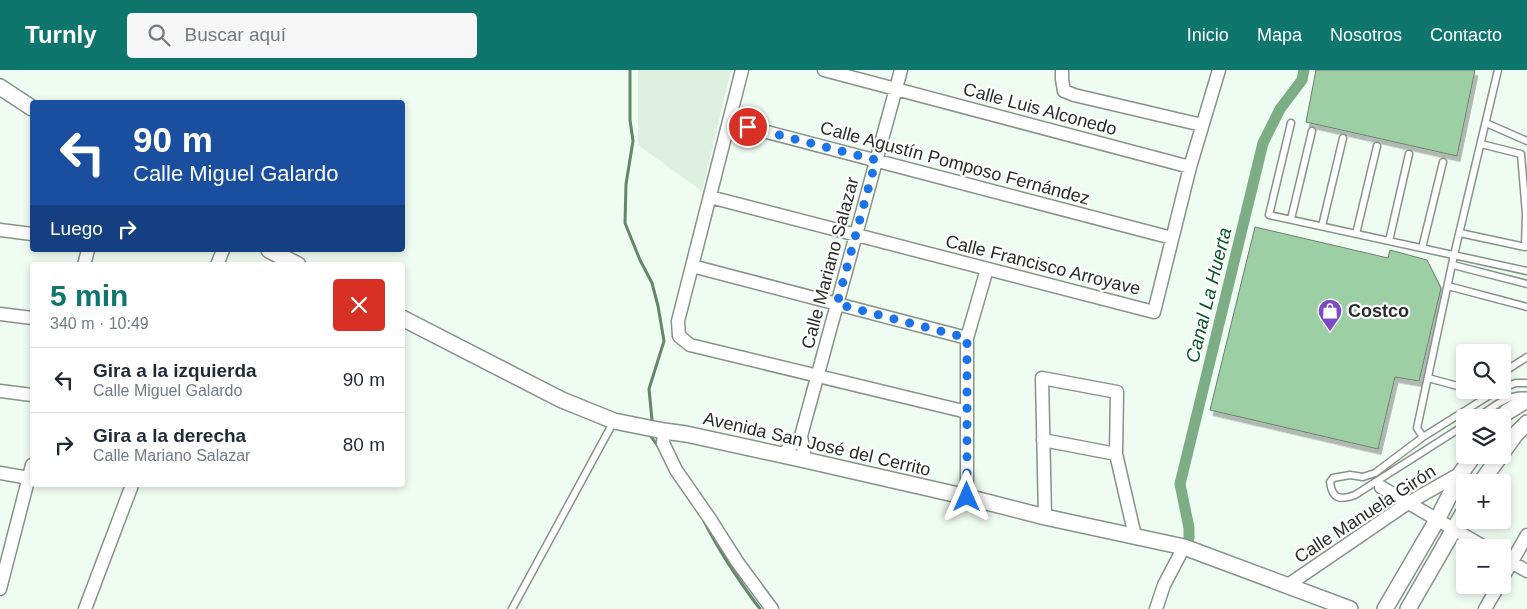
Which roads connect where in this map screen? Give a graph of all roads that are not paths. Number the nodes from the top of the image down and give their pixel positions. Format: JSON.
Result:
{"nodes":[{"id":1,"x":742,"y":70,"type":"edge"},
{"id":2,"x":824,"y":70,"type":"edge"},
{"id":3,"x":901,"y":70,"type":"edge"},
{"id":4,"x":1062,"y":70,"type":"edge"},
{"id":5,"x":1219,"y":70,"type":"edge"},
{"id":6,"x":1498,"y":70,"type":"edge"},
{"id":7,"x":0,"y":87,"type":"edge"},
{"id":8,"x":896,"y":89,"type":"junction"},
{"id":9,"x":30,"y":107,"type":"edge"},
{"id":10,"x":729,"y":122,"type":"junction"},
{"id":11,"x":1291,"y":123,"type":"dead end"},
{"id":12,"x":1486,"y":123,"type":"junction"},
{"id":13,"x":1202,"y":125,"type":"junction"},
{"id":14,"x":1312,"y":131,"type":"dead end"},
{"id":15,"x":1344,"y":138,"type":"dead end"},
{"id":16,"x":1527,"y":141,"type":"edge"},
{"id":17,"x":1481,"y":144,"type":"junction"},
{"id":18,"x":1377,"y":146,"type":"dead end"},
{"id":19,"x":1409,"y":154,"type":"dead end"},
{"id":20,"x":876,"y":160,"type":"junction"},
{"id":21,"x":1443,"y":162,"type":"dead end"},
{"id":22,"x":1190,"y":167,"type":"junction"},
{"id":23,"x":710,"y":197,"type":"junction"},
{"id":24,"x":1290,"y":219,"type":"junction"},
{"id":25,"x":1322,"y":226,"type":"junction"},
{"id":26,"x":0,"y":230,"type":"edge"},
{"id":27,"x":1460,"y":233,"type":"junction"},
{"id":28,"x":30,"y":234,"type":"edge"},
{"id":29,"x":1356,"y":234,"type":"junction"},
{"id":30,"x":856,"y":235,"type":"junction"},
{"id":31,"x":1172,"y":238,"type":"junction"},
{"id":32,"x":1389,"y":241,"type":"junction"},
{"id":33,"x":1422,"y":248,"type":"junction"},
{"id":34,"x":273,"y":252,"type":"edge"},
{"id":35,"x":1454,"y":255,"type":"junction"},
{"id":36,"x":292,"y":262,"type":"edge"},
{"id":37,"x":1453,"y":265,"type":"junction"},
{"id":38,"x":692,"y":266,"type":"junction"},
{"id":39,"x":987,"y":269,"type":"junction"},
{"id":40,"x":1527,"y":271,"type":"edge"},
{"id":41,"x":1527,"y":284,"type":"edge"},
{"id":42,"x":1448,"y":286,"type":"junction"},
{"id":43,"x":837,"y":304,"type":"junction"},
{"id":44,"x":1527,"y":307,"type":"edge"},
{"id":45,"x":0,"y":314,"type":"edge"},
{"id":46,"x":30,"y":318,"type":"edge"},
{"id":47,"x":405,"y":320,"type":"edge"},
{"id":48,"x":967,"y":338,"type":"junction"},
{"id":49,"x":1527,"y":357,"type":"edge"},
{"id":50,"x":1511,"y":367,"type":"edge"},
{"id":51,"x":818,"y":377,"type":"junction"},
{"id":52,"x":1428,"y":378,"type":"junction"},
{"id":53,"x":1527,"y":383,"type":"edge"},
{"id":54,"x":1511,"y":385,"type":"edge"},
{"id":55,"x":1456,"y":386,"type":"edge"},
{"id":56,"x":0,"y":391,"type":"edge"},
{"id":57,"x":30,"y":395,"type":"edge"},
{"id":58,"x":1527,"y":396,"type":"edge"},
{"id":59,"x":1484,"y":399,"type":"edge"},
{"id":60,"x":1527,"y":400,"type":"edge"},
{"id":61,"x":1490,"y":409,"type":"edge"},
{"id":62,"x":1511,"y":410,"type":"edge"},
{"id":63,"x":966,"y":412,"type":"junction"},
{"id":64,"x":614,"y":421,"type":"junction"},
{"id":65,"x":1527,"y":424,"type":"edge"},
{"id":66,"x":664,"y":431,"type":"junction"},
{"id":67,"x":1456,"y":431,"type":"edge"},
{"id":68,"x":802,"y":436,"type":"junction"},
{"id":69,"x":1423,"y":437,"type":"junction"},
{"id":70,"x":1043,"y":440,"type":"junction"},
{"id":71,"x":1511,"y":441,"type":"edge"},
{"id":72,"x":782,"y":454,"type":"junction"},
{"id":73,"x":1116,"y":454,"type":"junction"},
{"id":74,"x":805,"y":460,"type":"junction"},
{"id":75,"x":1468,"y":464,"type":"edge"},
{"id":76,"x":0,"y":473,"type":"edge"},
{"id":77,"x":1461,"y":473,"type":"junction"},
{"id":78,"x":30,"y":474,"type":"edge"},
{"id":79,"x":29,"y":478,"type":"junction"},
{"id":80,"x":131,"y":487,"type":"edge"},
{"id":81,"x":1381,"y":487,"type":"dead end"},
{"id":82,"x":967,"y":497,"type":"junction"},
{"id":83,"x":1408,"y":503,"type":"junction"},
{"id":84,"x":1045,"y":517,"type":"junction"},
{"id":85,"x":1437,"y":520,"type":"junction"},
{"id":86,"x":1456,"y":526,"type":"edge"},
{"id":87,"x":1454,"y":530,"type":"junction"},
{"id":88,"x":1527,"y":535,"type":"edge"},
{"id":89,"x":1135,"y":536,"type":"junction"},
{"id":90,"x":1470,"y":539,"type":"edge"},
{"id":91,"x":1184,"y":547,"type":"junction"},
{"id":92,"x":1511,"y":554,"type":"edge"},
{"id":93,"x":1511,"y":561,"type":"edge"},
{"id":94,"x":1527,"y":571,"type":"edge"},
{"id":95,"x":2,"y":573,"type":"edge"},
{"id":96,"x":1288,"y":585,"type":"junction"},
{"id":97,"x":0,"y":589,"type":"edge"},
{"id":98,"x":1494,"y":594,"type":"edge"},
{"id":99,"x":85,"y":609,"type":"edge"},
{"id":100,"x":512,"y":609,"type":"edge"},
{"id":101,"x":772,"y":609,"type":"edge"},
{"id":102,"x":1156,"y":609,"type":"edge"},
{"id":103,"x":1350,"y":609,"type":"edge"},
{"id":104,"x":1385,"y":609,"type":"edge"},
{"id":105,"x":1408,"y":609,"type":"edge"},
{"id":106,"x":1485,"y":609,"type":"edge"}],
"edges":[{"from":1,"to":10,"type":"street"},
{"from":2,"to":8,"type":"street","name":"Calle Luis Alconedo"},
{"from":3,"to":8,"type":"street","name":"Calle Mariano Salazar"},
{"from":4,"to":13,"type":"street"},
{"from":5,"to":13,"type":"street","name":"Calle Francisco Arroyave"},
{"from":6,"to":12,"type":"lane"},
{"from":7,"to":9,"type":"street"},
{"from":8,"to":20,"type":"street","name":"Calle Mariano Salazar"},
{"from":8,"to":22,"type":"street","name":"Calle Luis Alconedo"},
{"from":10,"to":20,"type":"street","name":"Calle Agustín Pomposo Fernández"},
{"from":10,"to":23,"type":"street"},
{"from":11,"to":24,"type":"lane"},
{"from":12,"to":16,"type":"lane"},
{"from":12,"to":17,"type":"lane"},
{"from":13,"to":22,"type":"street","name":"Calle Francisco Arroyave"},
{"from":14,"to":24,"type":"lane"},
{"from":15,"to":25,"type":"lane"},
{"from":17,"to":27,"type":"lane"},
{"from":17,"to":27,"type":"lane"},
{"from":18,"to":29,"type":"lane"},
{"from":19,"to":32,"type":"lane"},
{"from":20,"to":30,"type":"street","name":"Calle Mariano Salazar"},
{"from":20,"to":31,"type":"street","name":"Calle Agustín Pomposo Fernández"},
{"from":21,"to":33,"type":"lane"},
{"from":22,"to":31,"type":"street","name":"Calle Francisco Arroyave"},
{"from":23,"to":30,"type":"street","name":"Calle Francisco Arroyave"},
{"from":23,"to":38,"type":"street"},
{"from":24,"to":25,"type":"lane"},
{"from":25,"to":29,"type":"lane"},
{"from":26,"to":28,"type":"street"},
{"from":27,"to":35,"type":"lane"},
{"from":29,"to":32,"type":"lane"},
{"from":30,"to":39,"type":"street","name":"Calle Francisco Arroyave"},
{"from":30,"to":43,"type":"street","name":"Calle Mariano Salazar"},
{"from":31,"to":39,"type":"street","name":"Calle Francisco Arroyave"},
{"from":32,"to":33,"type":"lane"},
{"from":33,"to":35,"type":"lane"},
{"from":34,"to":36,"type":"street"},
{"from":35,"to":37,"type":"lane"},
{"from":35,"to":40,"type":"lane"},
{"from":37,"to":41,"type":"lane"},
{"from":37,"to":42,"type":"lane"},
{"from":38,"to":43,"type":"street"},
{"from":38,"to":51,"type":"street"},
{"from":39,"to":48,"type":"street"},
{"from":42,"to":44,"type":"lane"},
{"from":42,"to":52,"type":"lane"},
{"from":43,"to":48,"type":"street"},
{"from":43,"to":51,"type":"street","name":"Calle Mariano Salazar"},
{"from":45,"to":46,"type":"street"},
{"from":47,"to":64,"type":"street","name":"Avenida San José del Cerrito"},
{"from":48,"to":63,"type":"street"},
{"from":49,"to":50,"type":"lane"},
{"from":51,"to":63,"type":"street"},
{"from":51,"to":68,"type":"street","name":"Calle Mariano Salazar"},
{"from":52,"to":55,"type":"lane"},
{"from":52,"to":69,"type":"lane"},
{"from":53,"to":54,"type":"lane"},
{"from":56,"to":57,"type":"street"},
{"from":58,"to":61,"type":"lane"},
{"from":59,"to":69,"type":"lane"},
{"from":60,"to":62,"type":"street"},
{"from":63,"to":82,"type":"street"},
{"from":64,"to":66,"type":"street","name":"Avenida San José del Cerrito"},
{"from":64,"to":100,"type":"lane"},
{"from":65,"to":71,"type":"street"},
{"from":66,"to":72,"type":"street","name":"Avenida San José del Cerrito"},
{"from":66,"to":101,"type":"street"},
{"from":67,"to":69,"type":"lane"},
{"from":68,"to":72,"type":"street"},
{"from":68,"to":74,"type":"street","name":"Calle Mariano Salazar"},
{"from":70,"to":73,"type":"street"},
{"from":70,"to":73,"type":"street"},
{"from":70,"to":84,"type":"street"},
{"from":72,"to":74,"type":"street","name":"Avenida San José del Cerrito"},
{"from":73,"to":89,"type":"street"},
{"from":74,"to":82,"type":"street","name":"Avenida San José del Cerrito"},
{"from":75,"to":77,"type":"street"},
{"from":76,"to":79,"type":"street"},
{"from":77,"to":83,"type":"street","name":"Calle Manuela Girón"},
{"from":77,"to":85,"type":"street"},
{"from":78,"to":79,"type":"street"},
{"from":79,"to":95,"type":"street"},
{"from":80,"to":99,"type":"street"},
{"from":81,"to":83,"type":"street"},
{"from":82,"to":84,"type":"street","name":"Avenida San José del Cerrito"},
{"from":83,"to":85,"type":"street"},
{"from":83,"to":96,"type":"street","name":"Calle Manuela Girón"},
{"from":84,"to":89,"type":"street","name":"Avenida San José del Cerrito"},
{"from":85,"to":87,"type":"street"},
{"from":85,"to":104,"type":"street"},
{"from":86,"to":87,"type":"street"},
{"from":87,"to":90,"type":"street"},
{"from":87,"to":105,"type":"street"},
{"from":88,"to":92,"type":"street"},
{"from":89,"to":91,"type":"street","name":"Avenida San José del Cerrito"},
{"from":91,"to":96,"type":"street","name":"Avenida San José del Cerrito"},
{"from":91,"to":102,"type":"street"},
{"from":93,"to":94,"type":"street"},
{"from":95,"to":97,"type":"street"},
{"from":96,"to":103,"type":"street","name":"Avenida San José del Cerrito"},
{"from":98,"to":106,"type":"street"}]}
